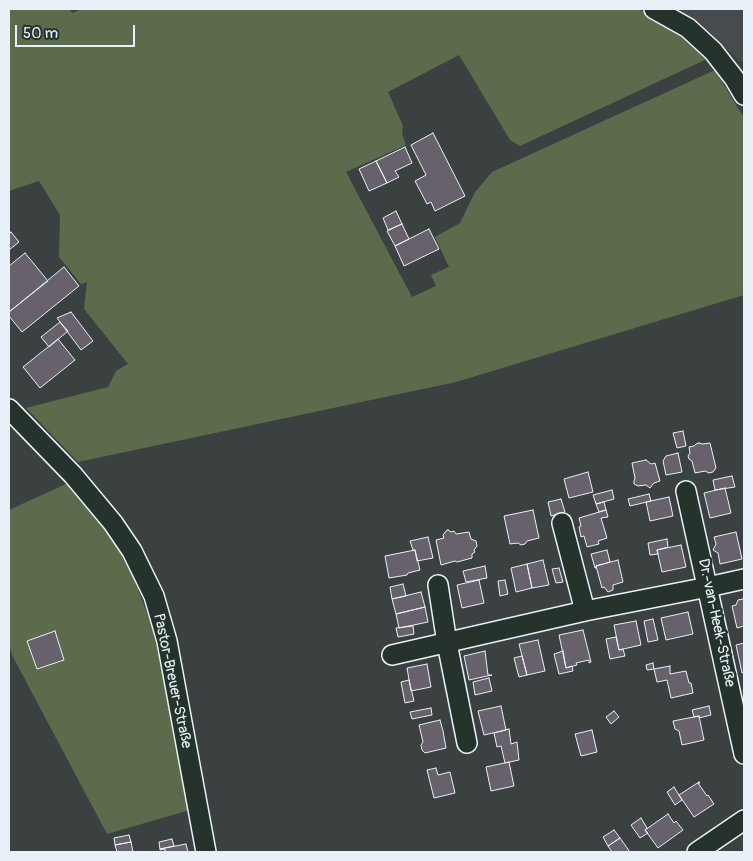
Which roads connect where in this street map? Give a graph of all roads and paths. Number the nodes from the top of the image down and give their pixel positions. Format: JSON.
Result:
{"nodes":[{"id":1,"x":654,"y":9,"type":"edge"},
{"id":2,"x":744,"y":95,"type":"edge"},
{"id":3,"x":9,"y":409,"type":"edge"},
{"id":4,"x":686,"y":491,"type":"dead end"},
{"id":5,"x":562,"y":523,"type":"dead end"},
{"id":6,"x":744,"y":579,"type":"edge"},
{"id":7,"x":438,"y":585,"type":"dead end"},
{"id":8,"x":708,"y":587,"type":"junction"},
{"id":9,"x":584,"y":611,"type":"junction"},
{"id":10,"x":447,"y":643,"type":"junction"},
{"id":11,"x":392,"y":655,"type":"dead end"},
{"id":12,"x":467,"y":742,"type":"dead end"},
{"id":13,"x":744,"y":754,"type":"edge"},
{"id":14,"x":744,"y":820,"type":"edge"},
{"id":15,"x":206,"y":852,"type":"edge"},
{"id":16,"x":697,"y":852,"type":"edge"}],
"edges":[{"from":1,"to":2,"type":"street"},
{"from":3,"to":15,"type":"street","name":"Pastor-Breuer-Straße"},
{"from":4,"to":8,"type":"street","name":"Dr.-van-Heek-Straße"},
{"from":5,"to":9,"type":"street"},
{"from":6,"to":8,"type":"street"},
{"from":7,"to":10,"type":"street"},
{"from":8,"to":9,"type":"street"},
{"from":8,"to":13,"type":"street","name":"Dr.-van-Heek-Straße"},
{"from":9,"to":10,"type":"street"},
{"from":10,"to":11,"type":"street"},
{"from":10,"to":12,"type":"street"},
{"from":14,"to":16,"type":"street"}]}
